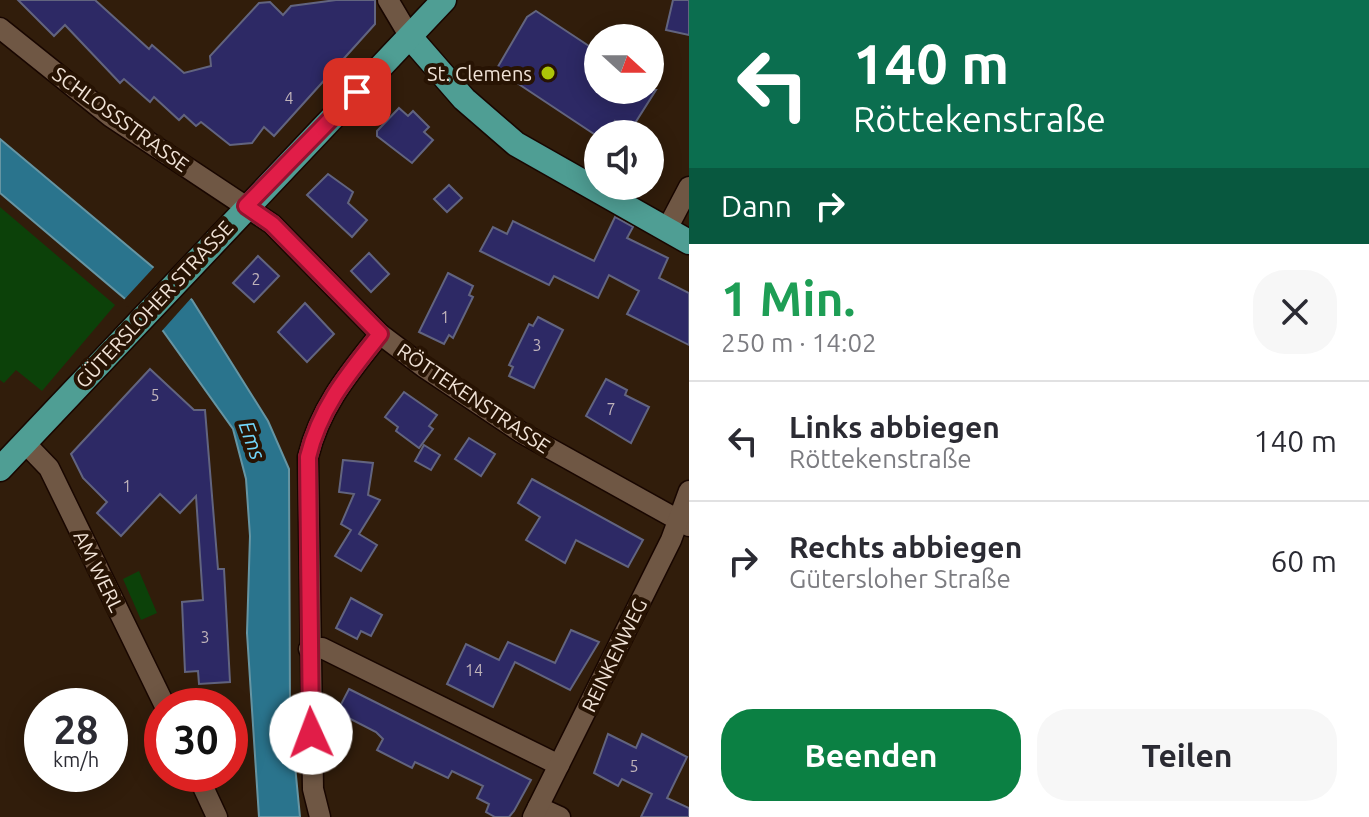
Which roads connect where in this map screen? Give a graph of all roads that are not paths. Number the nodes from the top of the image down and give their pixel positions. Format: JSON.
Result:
{"nodes":[{"id":1,"x":388,"y":0,"type":"edge"},
{"id":2,"x":444,"y":0,"type":"edge"},
{"id":3,"x":0,"y":28,"type":"edge"},
{"id":4,"x":410,"y":37,"type":"junction"},
{"id":5,"x":689,"y":187,"type":"edge"},
{"id":6,"x":246,"y":206,"type":"junction"},
{"id":7,"x":668,"y":227,"type":"junction"},
{"id":8,"x":689,"y":242,"type":"edge"},
{"id":9,"x":380,"y":334,"type":"junction"},
{"id":10,"x":25,"y":443,"type":"junction"},
{"id":11,"x":0,"y":469,"type":"edge"},
{"id":12,"x":689,"y":491,"type":"edge"},
{"id":13,"x":683,"y":523,"type":"edge"},
{"id":14,"x":309,"y":649,"type":"junction"},
{"id":15,"x":156,"y":688,"type":"edge"},
{"id":16,"x":559,"y":765,"type":"junction"},
{"id":17,"x":205,"y":792,"type":"edge"},
{"id":18,"x":536,"y":812,"type":"edge"},
{"id":19,"x":217,"y":817,"type":"edge"},
{"id":20,"x":320,"y":817,"type":"edge"},
{"id":21,"x":560,"y":817,"type":"edge"}],
"edges":[{"from":1,"to":4,"type":"street"},
{"from":2,"to":4,"type":"main road","name":"GÜTERSLOHER STRASSE"},
{"from":3,"to":6,"type":"street","name":"SCHLOSSSTRASSE"},
{"from":4,"to":6,"type":"main road","name":"GÜTERSLOHER STRASSE"},
{"from":4,"to":7,"type":"main road"},
{"from":5,"to":7,"type":"street"},
{"from":6,"to":9,"type":"street","name":"RÖTTEKENSTRASSE"},
{"from":6,"to":10,"type":"main road","name":"GÜTERSLOHER STRASSE"},
{"from":7,"to":8,"type":"main road"},
{"from":9,"to":13,"type":"street","name":"RÖTTEKENSTRASSE"},
{"from":9,"to":14,"type":"street"},
{"from":10,"to":11,"type":"main road","name":"GÜTERSLOHER STRASSE"},
{"from":10,"to":15,"type":"street","name":"AM WERL"},
{"from":12,"to":13,"type":"street","name":"REINKENWEG"},
{"from":13,"to":16,"type":"street","name":"REINKENWEG"},
{"from":14,"to":16,"type":"street"},
{"from":14,"to":20,"type":"street"},
{"from":16,"to":18,"type":"street","name":"REINKENWEG"},
{"from":17,"to":19,"type":"street"},
{"from":18,"to":21,"type":"street"}]}
